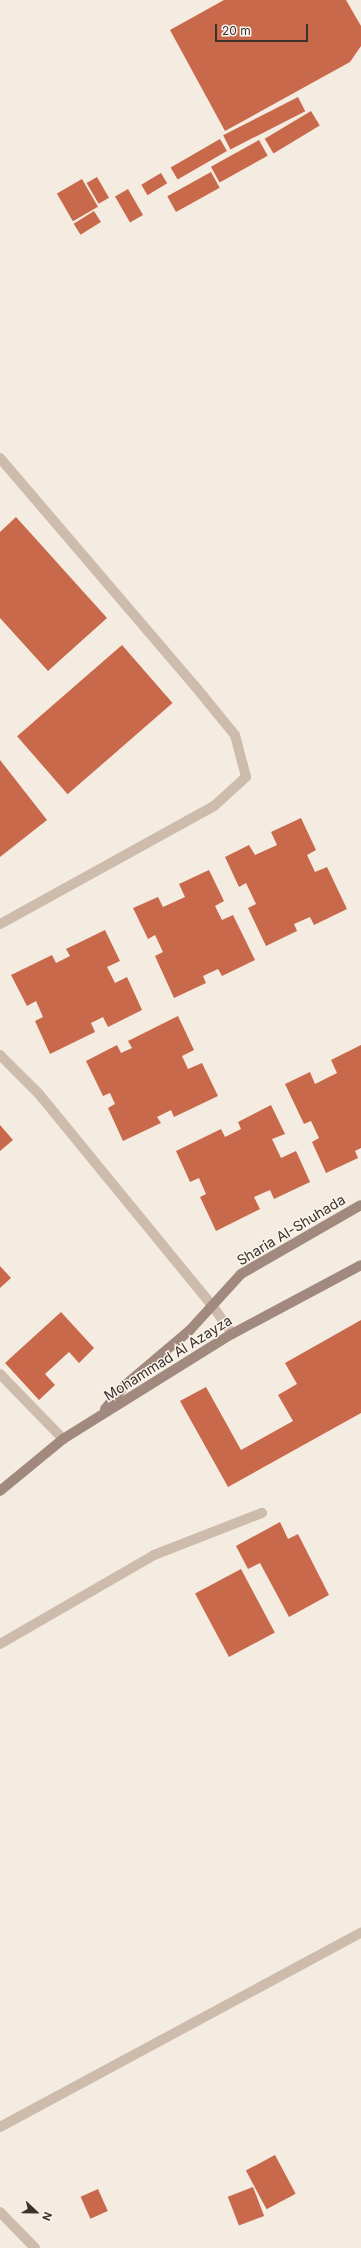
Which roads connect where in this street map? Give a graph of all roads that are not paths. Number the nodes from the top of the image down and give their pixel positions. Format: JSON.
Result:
{"nodes":[{"id":1,"x":0,"y":458,"type":"edge"},
{"id":2,"x":0,"y":924,"type":"edge"},
{"id":3,"x":0,"y":1055,"type":"edge"},
{"id":4,"x":361,"y":1205,"type":"edge"},
{"id":5,"x":361,"y":1265,"type":"edge"},
{"id":6,"x":212,"y":1305,"type":"junction"},
{"id":7,"x":232,"y":1334,"type":"junction"},
{"id":8,"x":0,"y":1374,"type":"edge"},
{"id":9,"x":100,"y":1416,"type":"junction"},
{"id":10,"x":63,"y":1439,"type":"junction"},
{"id":11,"x":0,"y":1491,"type":"edge"},
{"id":12,"x":262,"y":1513,"type":"dead end"},
{"id":13,"x":0,"y":1644,"type":"edge"},
{"id":14,"x":361,"y":1933,"type":"edge"},
{"id":15,"x":0,"y":2127,"type":"edge"},
{"id":16,"x":0,"y":2212,"type":"edge"},
{"id":17,"x":35,"y":2248,"type":"edge"}],
"edges":[{"from":1,"to":2,"type":"street"},
{"from":3,"to":6,"type":"street"},
{"from":4,"to":6,"type":"main road","name":"Sharia Al-Shuhada"},
{"from":5,"to":7,"type":"main road","name":"Mohammad Al Azayza"},
{"from":6,"to":7,"type":"street"},
{"from":6,"to":9,"type":"main road","name":"Sharia Al-Shuhada"},
{"from":7,"to":9,"type":"main road","name":"Mohammad Al Azayza"},
{"from":8,"to":10,"type":"street"},
{"from":9,"to":10,"type":"main road","name":"Mohammad Al Azayza"},
{"from":10,"to":11,"type":"main road","name":"Mohammad Al Azayza"},
{"from":12,"to":13,"type":"street"},
{"from":14,"to":15,"type":"street"},
{"from":16,"to":17,"type":"street"}]}
